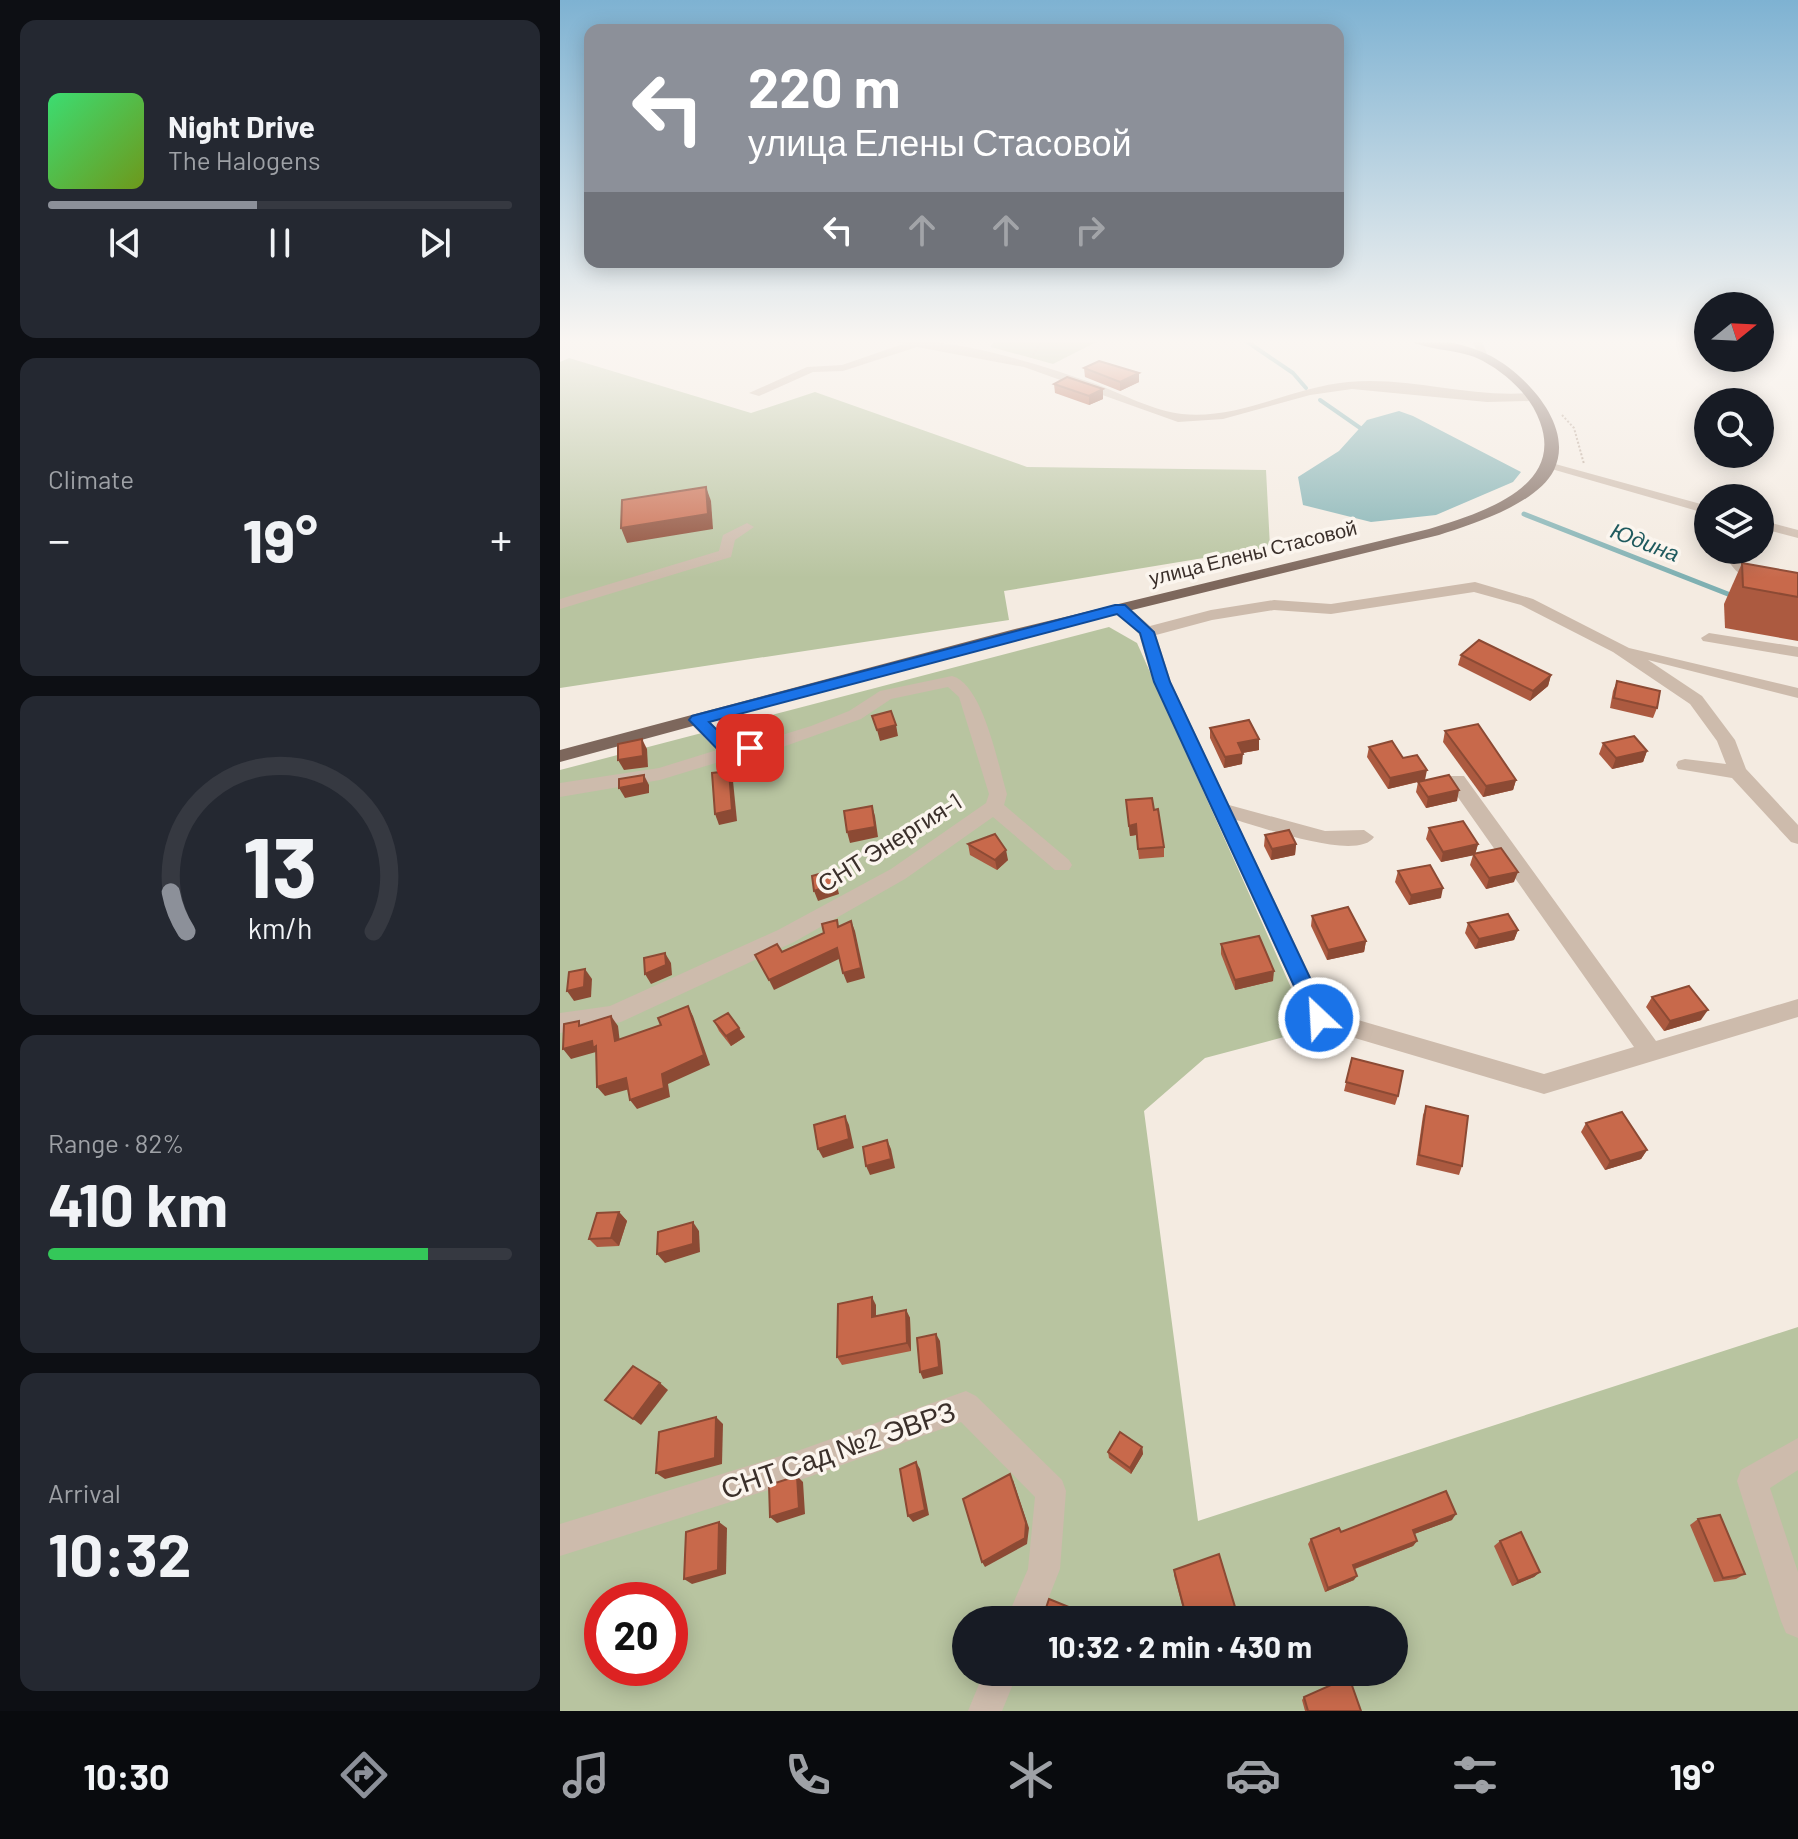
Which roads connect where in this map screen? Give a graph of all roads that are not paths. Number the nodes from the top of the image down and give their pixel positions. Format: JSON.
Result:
{"nodes":[{"id":1,"x":1189,"y":419,"type":"edge"},
{"id":2,"x":1209,"y":419,"type":"edge"},
{"id":3,"x":1543,"y":419,"type":"edge"},
{"id":4,"x":1553,"y":465,"type":"junction"},
{"id":5,"x":1694,"y":506,"type":"edge"},
{"id":6,"x":747,"y":527,"type":"dead end"},
{"id":7,"x":1774,"y":528,"type":"edge"},
{"id":8,"x":1798,"y":534,"type":"edge"},
{"id":9,"x":1734,"y":564,"type":"edge"},
{"id":10,"x":1798,"y":588,"type":"edge"},
{"id":11,"x":560,"y":604,"type":"edge"},
{"id":12,"x":1120,"y":608,"type":"junction"},
{"id":13,"x":1147,"y":632,"type":"junction"},
{"id":14,"x":1709,"y":638,"type":"dead end"},
{"id":15,"x":1619,"y":649,"type":"junction"},
{"id":16,"x":1798,"y":652,"type":"edge"},
{"id":17,"x":1798,"y":693,"type":"edge"},
{"id":18,"x":697,"y":720,"type":"junction"},
{"id":19,"x":730,"y":752,"type":"junction"},
{"id":20,"x":560,"y":756,"type":"edge"},
{"id":21,"x":1685,"y":765,"type":"dead end"},
{"id":22,"x":1738,"y":772,"type":"junction"},
{"id":23,"x":1457,"y":781,"type":"edge"},
{"id":24,"x":560,"y":790,"type":"edge"},
{"id":25,"x":994,"y":807,"type":"junction"},
{"id":26,"x":1223,"y":810,"type":"junction"},
{"id":27,"x":1364,"y":837,"type":"dead end"},
{"id":28,"x":1798,"y":837,"type":"edge"},
{"id":29,"x":1062,"y":865,"type":"dead end"},
{"id":30,"x":1798,"y":1008,"type":"edge"},
{"id":31,"x":560,"y":1023,"type":"edge"},
{"id":32,"x":1649,"y":1050,"type":"junction"},
{"id":33,"x":1798,"y":1453,"type":"edge"},
{"id":34,"x":560,"y":1540,"type":"edge"},
{"id":35,"x":1029,"y":1606,"type":"edge"},
{"id":36,"x":1798,"y":1621,"type":"edge"},
{"id":37,"x":995,"y":1686,"type":"edge"},
{"id":38,"x":985,"y":1711,"type":"edge"}],
"edges":[{"from":1,"to":2,"type":"street"},
{"from":3,"to":4,"type":"main road"},
{"from":4,"to":5,"type":"street"},
{"from":4,"to":12,"type":"main road","name":"улица Елены Стасовой"},
{"from":6,"to":11,"type":"street"},
{"from":7,"to":8,"type":"street"},
{"from":9,"to":10,"type":"street"},
{"from":12,"to":13,"type":"street"},
{"from":12,"to":18,"type":"main road","name":"улица Елены Стасовой"},
{"from":13,"to":15,"type":"street"},
{"from":13,"to":26,"type":"street"},
{"from":14,"to":16,"type":"street"},
{"from":15,"to":17,"type":"street"},
{"from":15,"to":22,"type":"street"},
{"from":18,"to":19,"type":"street"},
{"from":18,"to":20,"type":"main road","name":"улица Елены Стасовой"},
{"from":19,"to":24,"type":"street"},
{"from":19,"to":25,"type":"street","name":"СНТ Энергия-1"},
{"from":21,"to":22,"type":"street"},
{"from":22,"to":28,"type":"street"},
{"from":23,"to":32,"type":"street"},
{"from":25,"to":29,"type":"street"},
{"from":25,"to":31,"type":"street","name":"СНТ Энергия-1"},
{"from":26,"to":27,"type":"street"},
{"from":26,"to":32,"type":"street"},
{"from":30,"to":32,"type":"street"},
{"from":33,"to":36,"type":"street"},
{"from":34,"to":35,"type":"street","name":"СНТ Сад №2 ЭВРЗ"},
{"from":37,"to":38,"type":"street"}]}
